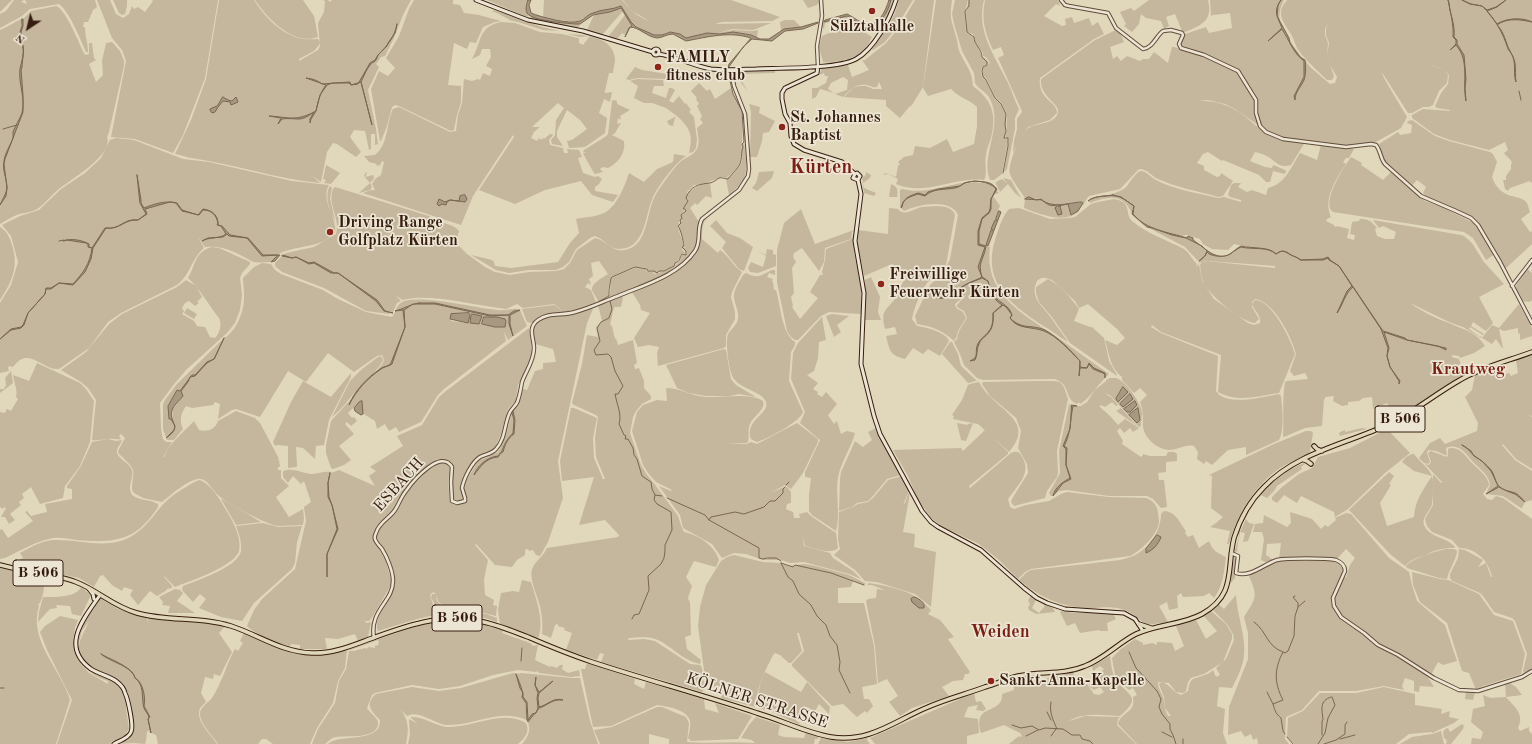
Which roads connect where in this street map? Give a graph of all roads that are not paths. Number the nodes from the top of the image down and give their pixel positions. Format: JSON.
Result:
{"nodes":[{"id":1,"x":476,"y":0,"type":"edge"},
{"id":2,"x":821,"y":0,"type":"edge"},
{"id":3,"x":896,"y":0,"type":"edge"},
{"id":4,"x":1061,"y":0,"type":"edge"},
{"id":5,"x":818,"y":66,"type":"junction"},
{"id":6,"x":732,"y":70,"type":"junction"},
{"id":7,"x":1532,"y":260,"type":"edge"},
{"id":8,"x":1512,"y":286,"type":"junction"},
{"id":9,"x":1532,"y":323,"type":"edge"},
{"id":10,"x":1532,"y":352,"type":"edge"},
{"id":11,"x":1314,"y":446,"type":"dead end"},
{"id":12,"x":1323,"y":451,"type":"junction"},
{"id":13,"x":1303,"y":460,"type":"junction"},
{"id":14,"x":1311,"y":464,"type":"dead end"},
{"id":15,"x":1231,"y":553,"type":"junction"},
{"id":16,"x":0,"y":565,"type":"edge"},
{"id":17,"x":88,"y":588,"type":"junction"},
{"id":18,"x":99,"y":594,"type":"junction"},
{"id":19,"x":94,"y":599,"type":"junction"},
{"id":20,"x":92,"y":605,"type":"junction"},
{"id":21,"x":1139,"y":624,"type":"junction"},
{"id":22,"x":1152,"y":628,"type":"junction"},
{"id":23,"x":1143,"y":631,"type":"junction"},
{"id":24,"x":374,"y":638,"type":"junction"},
{"id":25,"x":1532,"y":671,"type":"edge"},
{"id":26,"x":114,"y":744,"type":"edge"}],
"edges":[{"from":1,"to":6,"type":"main road"},
{"from":2,"to":5,"type":"street"},
{"from":3,"to":5,"type":"main road"},
{"from":4,"to":8,"type":"street"},
{"from":5,"to":6,"type":"main road"},
{"from":5,"to":21,"type":"main road"},
{"from":6,"to":24,"type":"street","name":"ESBACH"},
{"from":7,"to":8,"type":"street"},
{"from":8,"to":9,"type":"street"},
{"from":10,"to":12,"type":"main road","name":"KÖLNER STRASSE","number":"B 506"},
{"from":11,"to":12,"type":"main road"},
{"from":12,"to":13,"type":"main road","name":"KÖLNER STRASSE","number":"B 506"},
{"from":13,"to":14,"type":"main road"},
{"from":13,"to":15,"type":"main road","name":"KÖLNER STRASSE","number":"B 506"},
{"from":15,"to":22,"type":"main road","name":"KÖLNER STRASSE","number":"B 506"},
{"from":15,"to":25,"type":"street"},
{"from":16,"to":17,"type":"main road","number":"B 506"},
{"from":17,"to":18,"type":"main road","number":"B 506"},
{"from":17,"to":19,"type":"main road"},
{"from":18,"to":19,"type":"main road"},
{"from":18,"to":20,"type":"main road"},
{"from":18,"to":24,"type":"main road","name":"KÖLNER STRASSE","number":"B 506"},
{"from":19,"to":20,"type":"main road"},
{"from":20,"to":26,"type":"main road"},
{"from":21,"to":22,"type":"main road"},
{"from":21,"to":23,"type":"main road"},
{"from":22,"to":23,"type":"main road","name":"KÖLNER STRASSE","number":"B 506"},
{"from":23,"to":24,"type":"main road","name":"KÖLNER STRASSE","number":"B 506"}]}
